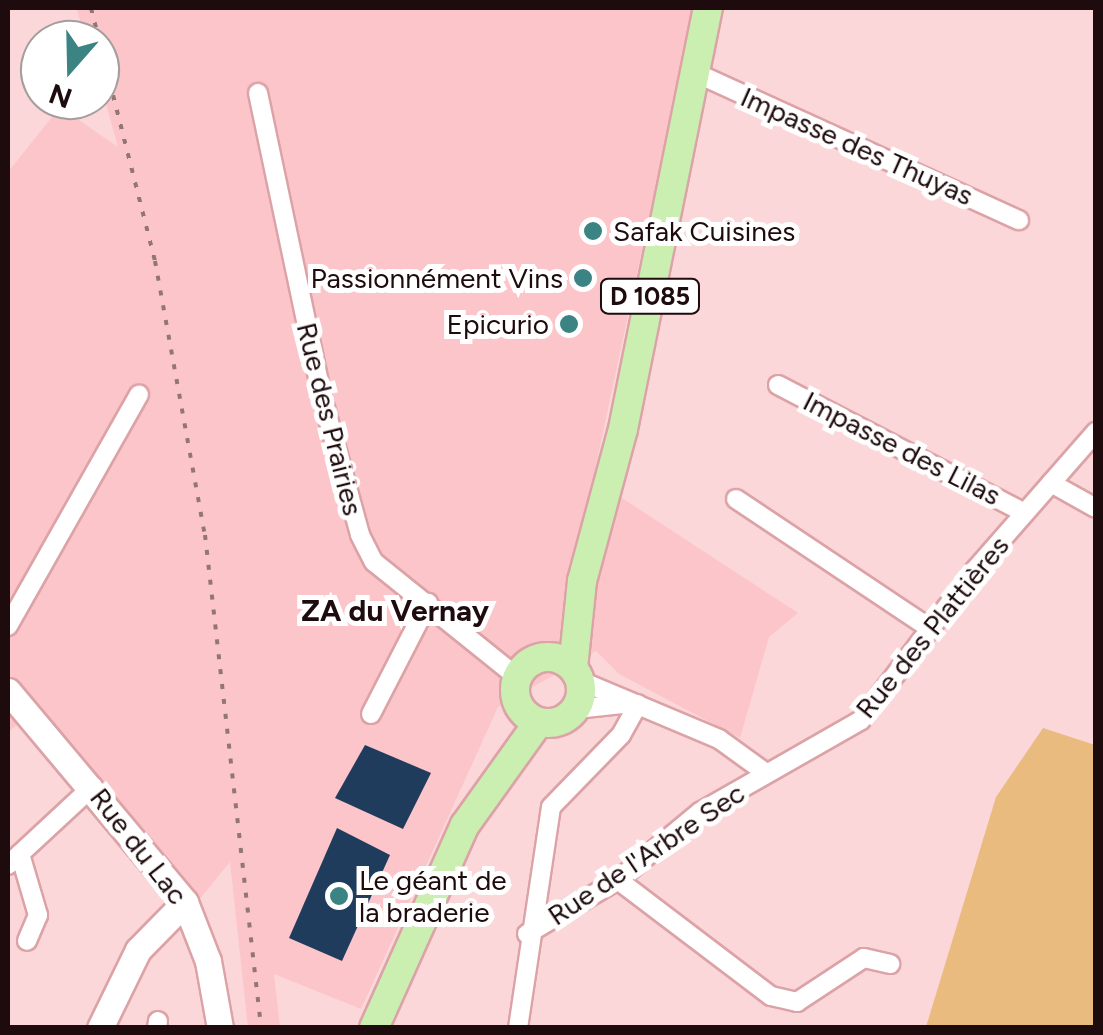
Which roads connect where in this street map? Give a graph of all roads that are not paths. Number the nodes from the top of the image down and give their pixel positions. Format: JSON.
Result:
{"nodes":[{"id":1,"x":708,"y":8,"type":"edge"},
{"id":2,"x":696,"y":72,"type":"junction"},
{"id":3,"x":258,"y":93,"type":"dead end"},
{"id":4,"x":1019,"y":220,"type":"dead end"},
{"id":5,"x":778,"y":385,"type":"dead end"},
{"id":6,"x":138,"y":394,"type":"dead end"},
{"id":7,"x":1096,"y":432,"type":"edge"},
{"id":8,"x":1052,"y":483,"type":"junction"},
{"id":9,"x":736,"y":499,"type":"dead end"},
{"id":10,"x":1096,"y":508,"type":"edge"},
{"id":11,"x":1024,"y":513,"type":"junction"},
{"id":12,"x":428,"y":603,"type":"junction"},
{"id":13,"x":8,"y":626,"type":"edge"},
{"id":14,"x":928,"y":627,"type":"junction"},
{"id":15,"x":517,"y":677,"type":"junction"},
{"id":16,"x":569,"y":679,"type":"junction"},
{"id":17,"x":8,"y":691,"type":"edge"},
{"id":18,"x":638,"y":704,"type":"junction"},
{"id":19,"x":370,"y":714,"type":"dead end"},
{"id":20,"x":528,"y":715,"type":"junction"},
{"id":21,"x":766,"y":773,"type":"junction"},
{"id":22,"x":92,"y":786,"type":"junction"},
{"id":23,"x":14,"y":860,"type":"edge"},
{"id":24,"x":618,"y":880,"type":"junction"},
{"id":25,"x":185,"y":902,"type":"junction"},
{"id":26,"x":527,"y":934,"type":"junction"},
{"id":27,"x":27,"y":942,"type":"dead end"},
{"id":28,"x":890,"y":964,"type":"dead end"},
{"id":29,"x":100,"y":1028,"type":"edge"},
{"id":30,"x":220,"y":1028,"type":"edge"},
{"id":31,"x":374,"y":1028,"type":"edge"},
{"id":32,"x":518,"y":1028,"type":"edge"}],
"edges":[{"from":1,"to":2,"type":"main road","number":"D 1085"},
{"from":2,"to":4,"type":"street","name":"Impasse des Thuyas"},
{"from":2,"to":16,"type":"main road","number":"D 1085"},
{"from":3,"to":12,"type":"street","name":"Rue des Prairies"},
{"from":5,"to":11,"type":"street","name":"Impasse des Lilas"},
{"from":6,"to":13,"type":"street"},
{"from":7,"to":8,"type":"street","name":"Rue des Plattières"},
{"from":8,"to":10,"type":"street"},
{"from":8,"to":11,"type":"street","name":"Rue des Plattières"},
{"from":9,"to":14,"type":"street"},
{"from":11,"to":14,"type":"street","name":"Rue des Plattières"},
{"from":12,"to":15,"type":"street","name":"Rue des Prairies"},
{"from":12,"to":19,"type":"street"},
{"from":14,"to":21,"type":"street","name":"Rue des Plattières"},
{"from":15,"to":16,"type":"main road"},
{"from":15,"to":20,"type":"main road"},
{"from":16,"to":18,"type":"street"},
{"from":16,"to":18,"type":"street"},
{"from":16,"to":20,"type":"main road"},
{"from":17,"to":22,"type":"street","name":"Rue du Lac"},
{"from":18,"to":21,"type":"street"},
{"from":18,"to":26,"type":"street"},
{"from":20,"to":31,"type":"main road"},
{"from":21,"to":24,"type":"street","name":"Rue de l'Arbre Sec"},
{"from":22,"to":23,"type":"street"},
{"from":22,"to":25,"type":"street","name":"Rue du Lac"},
{"from":23,"to":27,"type":"street"},
{"from":24,"to":26,"type":"street","name":"Rue de l'Arbre Sec"},
{"from":24,"to":28,"type":"street"},
{"from":25,"to":29,"type":"street"},
{"from":25,"to":30,"type":"street","name":"Rue du Lac"},
{"from":26,"to":32,"type":"street"}]}
